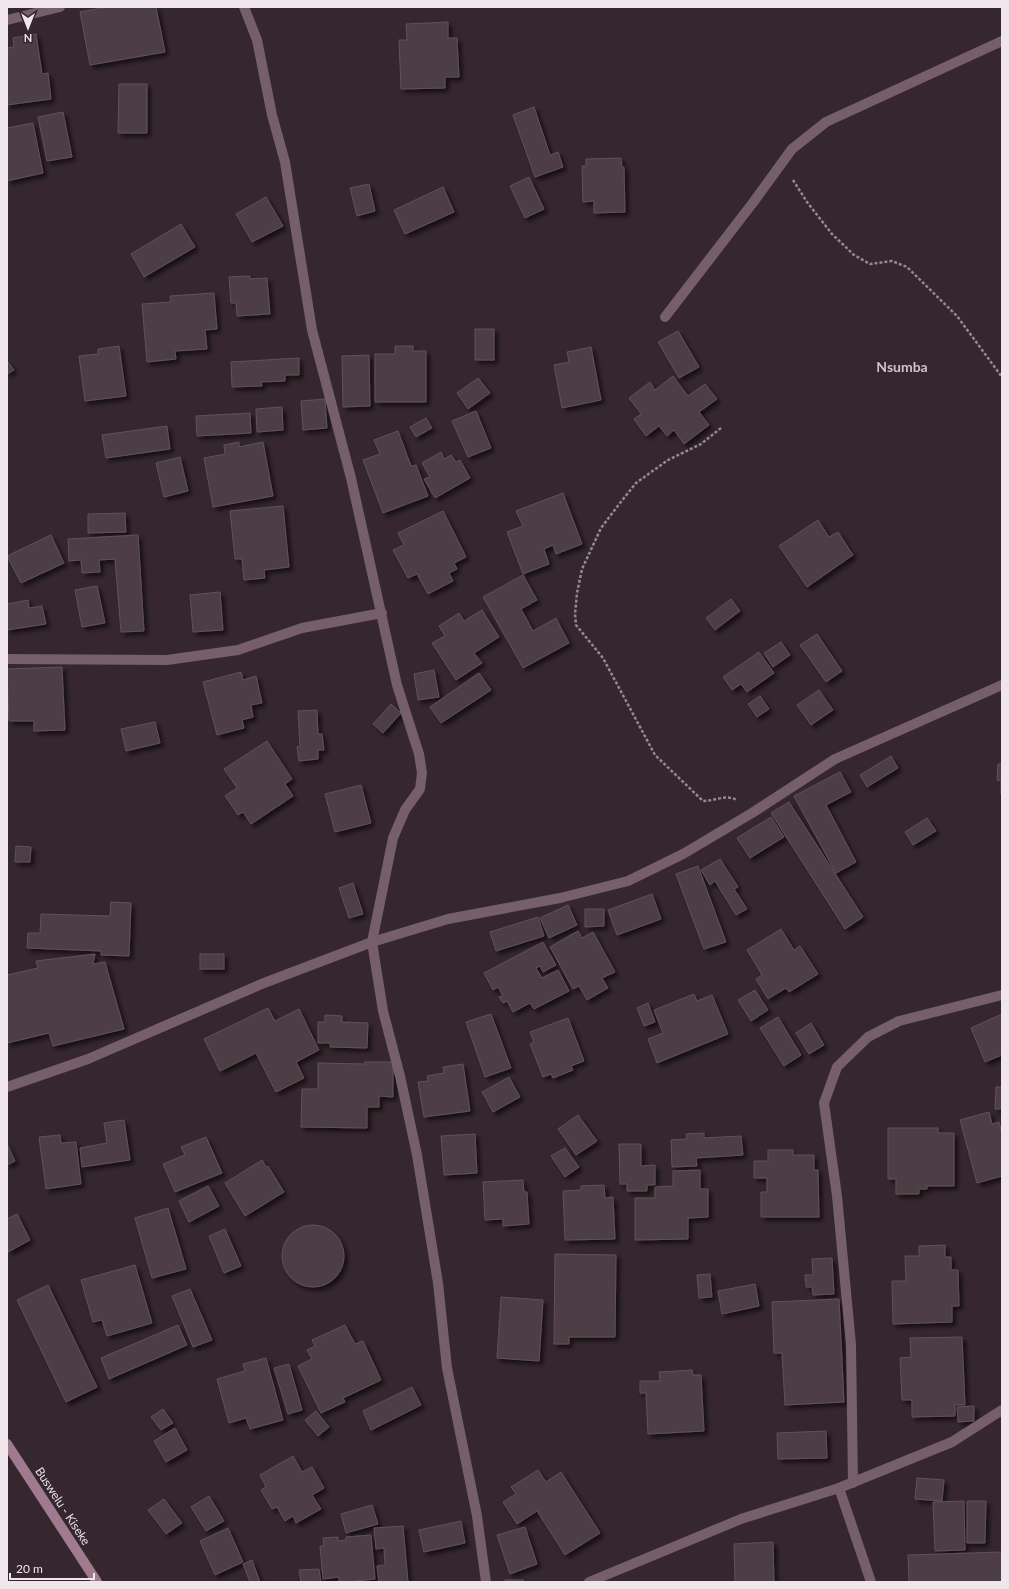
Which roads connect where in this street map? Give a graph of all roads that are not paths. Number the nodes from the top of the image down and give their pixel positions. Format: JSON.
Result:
{"nodes":[{"id":1,"x":60,"y":7,"type":"edge"},
{"id":2,"x":244,"y":7,"type":"edge"},
{"id":3,"x":7,"y":20,"type":"edge"},
{"id":4,"x":1002,"y":41,"type":"edge"},
{"id":5,"x":665,"y":317,"type":"dead end"},
{"id":6,"x":382,"y":613,"type":"junction"},
{"id":7,"x":7,"y":659,"type":"edge"},
{"id":8,"x":1002,"y":685,"type":"edge"},
{"id":9,"x":372,"y":942,"type":"junction"},
{"id":10,"x":1002,"y":995,"type":"edge"},
{"id":11,"x":7,"y":1088,"type":"edge"},
{"id":12,"x":1002,"y":1410,"type":"edge"},
{"id":13,"x":7,"y":1444,"type":"edge"},
{"id":14,"x":852,"y":1483,"type":"junction"},
{"id":15,"x":839,"y":1488,"type":"junction"},
{"id":16,"x":97,"y":1582,"type":"edge"},
{"id":17,"x":486,"y":1582,"type":"edge"},
{"id":18,"x":589,"y":1582,"type":"edge"},
{"id":19,"x":871,"y":1582,"type":"edge"}],
"edges":[{"from":1,"to":3,"type":"street"},
{"from":2,"to":6,"type":"street"},
{"from":4,"to":5,"type":"street"},
{"from":6,"to":7,"type":"street"},
{"from":6,"to":9,"type":"street"},
{"from":8,"to":9,"type":"street"},
{"from":9,"to":11,"type":"street"},
{"from":9,"to":17,"type":"street"},
{"from":10,"to":14,"type":"street"},
{"from":12,"to":14,"type":"street"},
{"from":13,"to":16,"type":"main road","name":"Buswelu - Kiseke"},
{"from":14,"to":15,"type":"street"},
{"from":15,"to":18,"type":"street"},
{"from":15,"to":19,"type":"street"}]}
